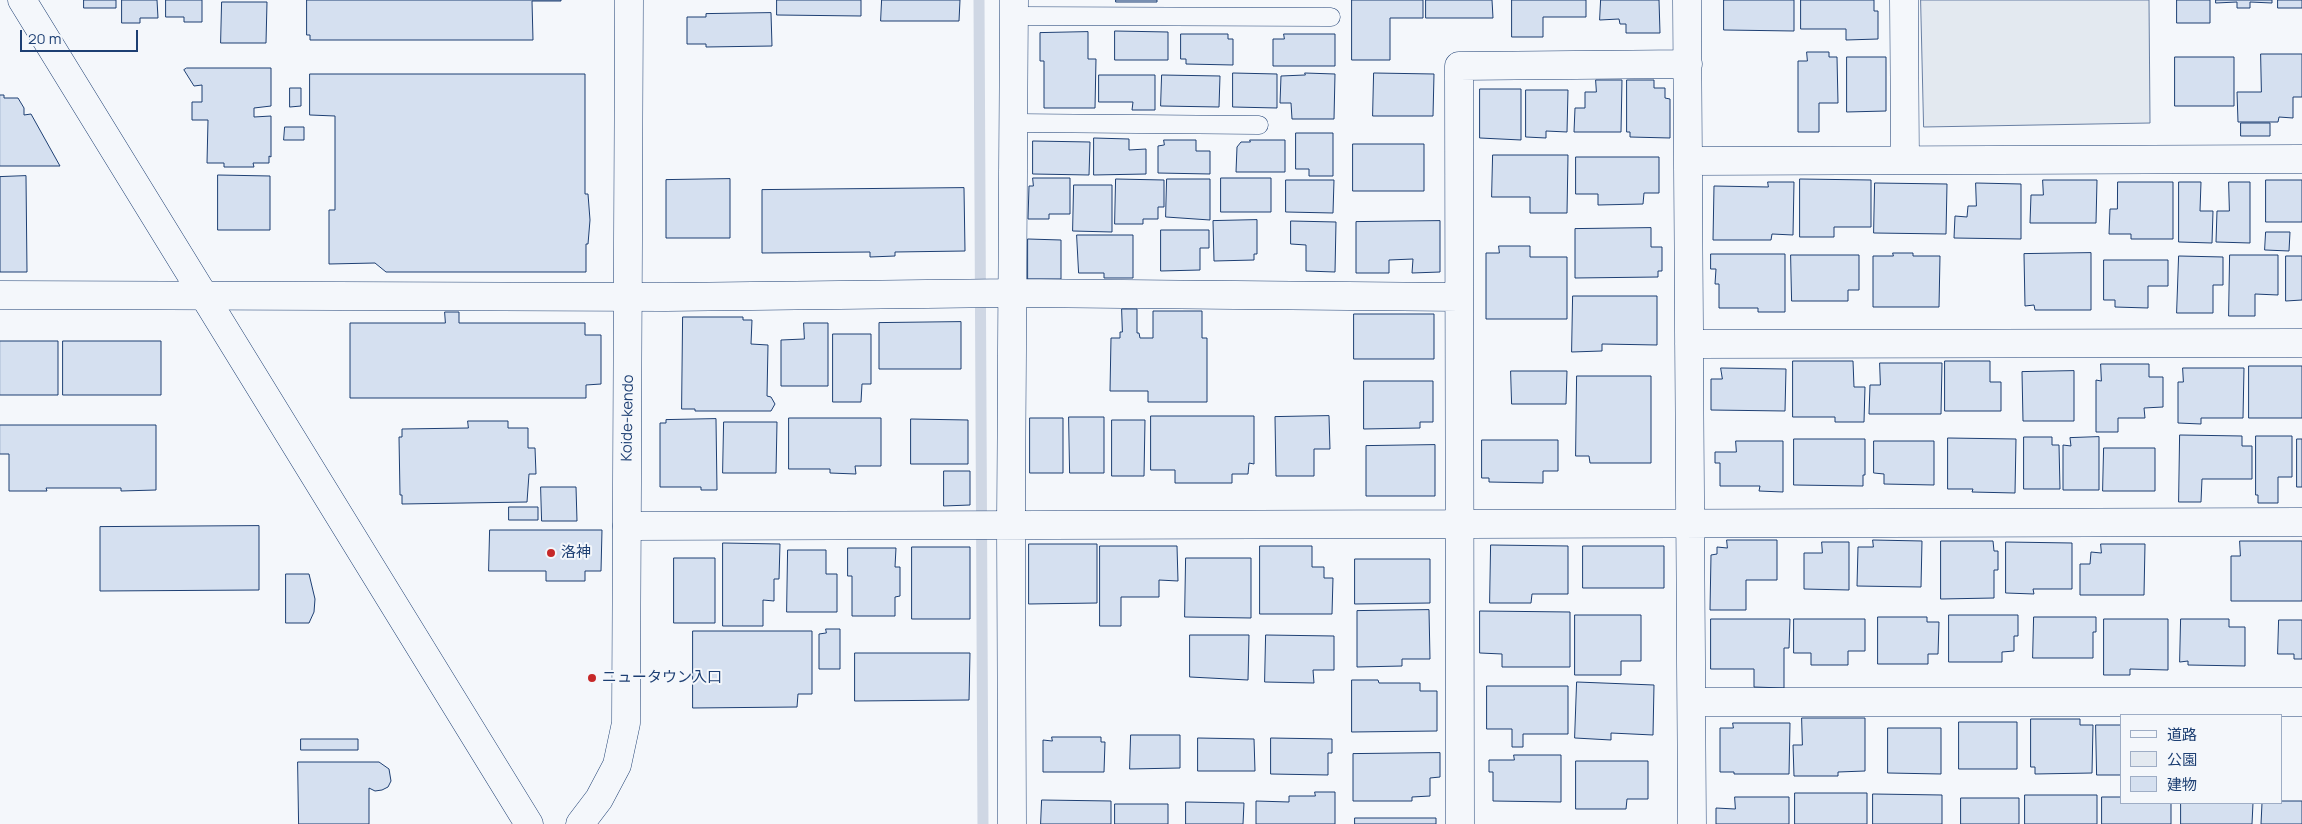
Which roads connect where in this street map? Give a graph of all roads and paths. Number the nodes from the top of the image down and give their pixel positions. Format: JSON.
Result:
{"nodes":[{"id":1,"x":22,"y":0,"type":"edge"},
{"id":2,"x":629,"y":0,"type":"edge"},
{"id":3,"x":1687,"y":0,"type":"edge"},
{"id":4,"x":1904,"y":0,"type":"edge"},
{"id":5,"x":1014,"y":8,"type":"edge"},
{"id":6,"x":1331,"y":17,"type":"dead end"},
{"id":7,"x":1688,"y":64,"type":"junction"},
{"id":8,"x":1014,"y":124,"type":"junction"},
{"id":9,"x":1259,"y":125,"type":"dead end"},
{"id":10,"x":2302,"y":159,"type":"edge"},
{"id":11,"x":1905,"y":160,"type":"junction"},
{"id":12,"x":1689,"y":161,"type":"junction"},
{"id":13,"x":1007,"y":293,"type":"junction"},
{"id":14,"x":0,"y":295,"type":"edge"},
{"id":15,"x":205,"y":296,"type":"junction"},
{"id":16,"x":629,"y":296,"type":"junction"},
{"id":17,"x":1459,"y":297,"type":"junction"},
{"id":18,"x":1690,"y":344,"type":"junction"},
{"id":19,"x":2302,"y":344,"type":"edge"},
{"id":20,"x":1460,"y":522,"type":"junction"},
{"id":21,"x":2302,"y":522,"type":"edge"},
{"id":22,"x":1691,"y":523,"type":"junction"},
{"id":23,"x":1006,"y":525,"type":"junction"},
{"id":24,"x":627,"y":526,"type":"junction"},
{"id":25,"x":1692,"y":702,"type":"junction"},
{"id":26,"x":2302,"y":702,"type":"edge"},
{"id":27,"x":530,"y":824,"type":"edge"},
{"id":28,"x":580,"y":824,"type":"edge"},
{"id":29,"x":1012,"y":824,"type":"edge"},
{"id":30,"x":1460,"y":824,"type":"edge"},
{"id":31,"x":1692,"y":824,"type":"edge"}],
"edges":[{"from":1,"to":15,"type":"street"},
{"from":2,"to":16,"type":"street","name":"Koide-kendo"},
{"from":3,"to":7,"type":"street"},
{"from":4,"to":11,"type":"street"},
{"from":5,"to":6,"type":"lane"},
{"from":5,"to":8,"type":"street"},
{"from":7,"to":12,"type":"street"},
{"from":7,"to":17,"type":"street"},
{"from":8,"to":9,"type":"lane"},
{"from":8,"to":13,"type":"street"},
{"from":10,"to":11,"type":"street"},
{"from":11,"to":12,"type":"street"},
{"from":12,"to":18,"type":"street"},
{"from":13,"to":16,"type":"street"},
{"from":13,"to":17,"type":"street"},
{"from":13,"to":23,"type":"street"},
{"from":14,"to":15,"type":"street"},
{"from":15,"to":16,"type":"street"},
{"from":15,"to":27,"type":"street"},
{"from":16,"to":24,"type":"street","name":"Koide-kendo"},
{"from":17,"to":20,"type":"street"},
{"from":18,"to":19,"type":"street"},
{"from":18,"to":22,"type":"street"},
{"from":20,"to":22,"type":"street"},
{"from":20,"to":23,"type":"street"},
{"from":20,"to":30,"type":"street"},
{"from":21,"to":22,"type":"street"},
{"from":22,"to":25,"type":"street"},
{"from":23,"to":24,"type":"street"},
{"from":23,"to":29,"type":"street"},
{"from":24,"to":28,"type":"street","name":"Koide-kendo"},
{"from":25,"to":26,"type":"street"},
{"from":25,"to":31,"type":"street"}]}
